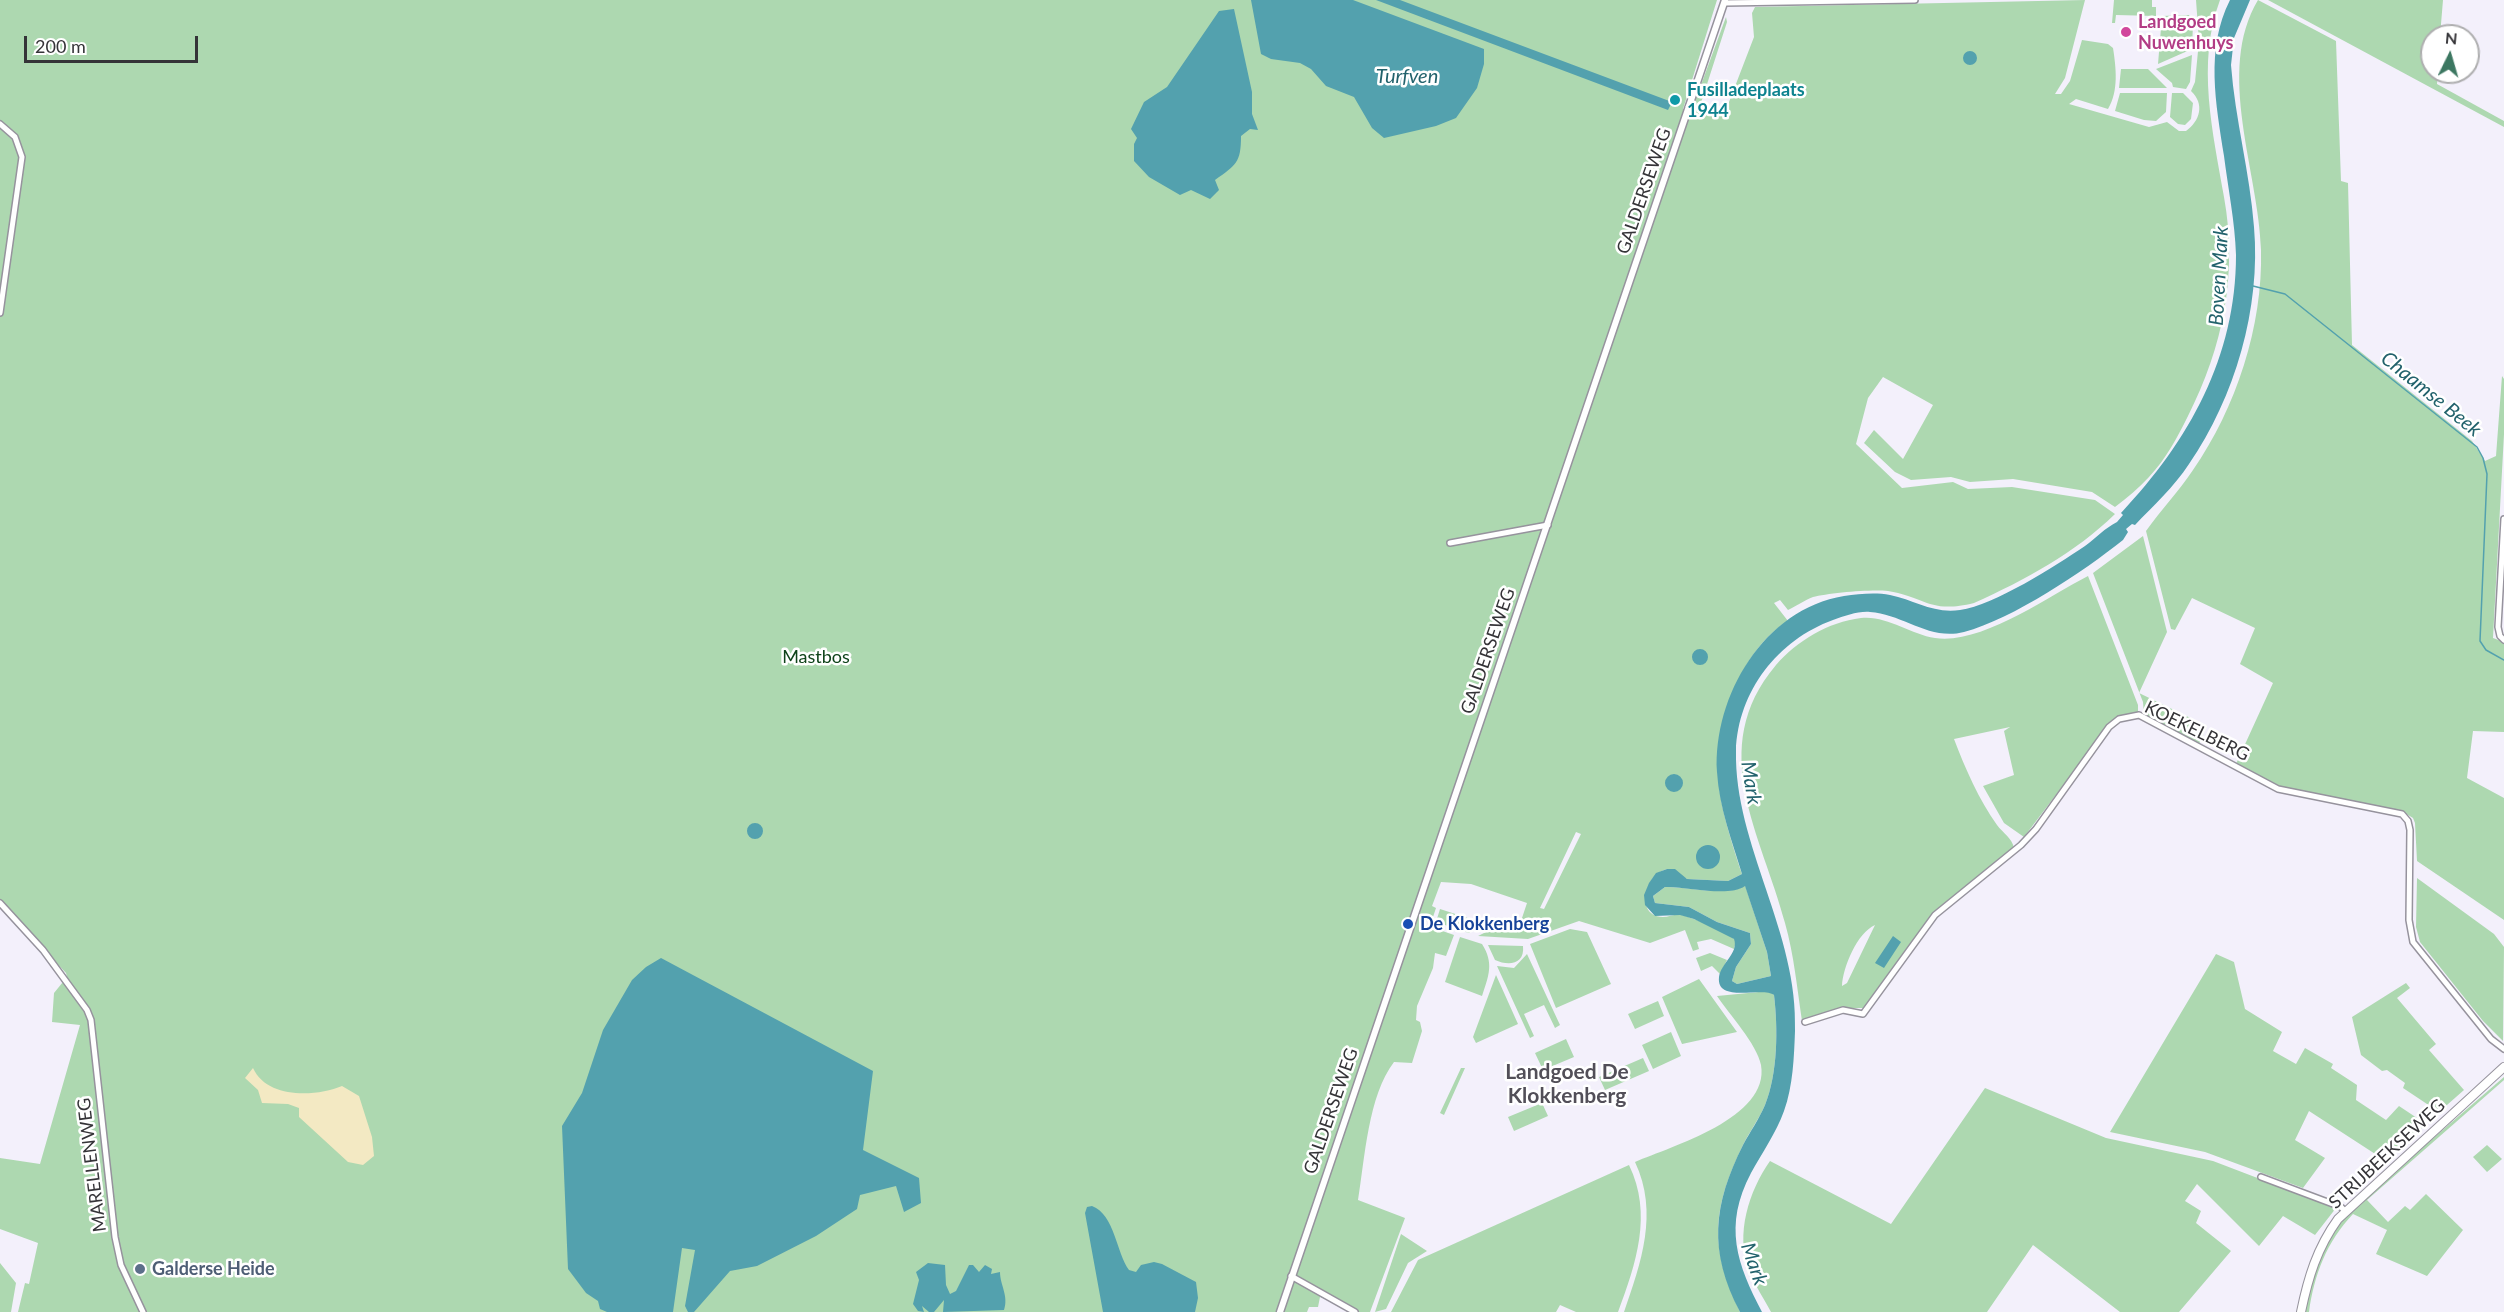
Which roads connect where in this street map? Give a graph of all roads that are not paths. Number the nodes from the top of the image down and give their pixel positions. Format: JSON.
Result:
{"nodes":[{"id":1,"x":1916,"y":0,"type":"edge"},
{"id":2,"x":1724,"y":1,"type":"edge"},
{"id":3,"x":0,"y":124,"type":"edge"},
{"id":4,"x":0,"y":313,"type":"edge"},
{"id":5,"x":2504,"y":519,"type":"edge"},
{"id":6,"x":1548,"y":525,"type":"junction"},
{"id":7,"x":1450,"y":543,"type":"dead end"},
{"id":8,"x":2502,"y":638,"type":"edge"},
{"id":9,"x":0,"y":903,"type":"edge"},
{"id":10,"x":1805,"y":1022,"type":"dead end"},
{"id":11,"x":2504,"y":1049,"type":"edge"},
{"id":12,"x":2504,"y":1067,"type":"edge"},
{"id":13,"x":2261,"y":1177,"type":"dead end"},
{"id":14,"x":2345,"y":1211,"type":"junction"},
{"id":15,"x":1291,"y":1276,"type":"junction"},
{"id":16,"x":143,"y":1312,"type":"edge"},
{"id":17,"x":1280,"y":1312,"type":"edge"},
{"id":18,"x":1355,"y":1312,"type":"edge"},
{"id":19,"x":2301,"y":1312,"type":"edge"}],
"edges":[{"from":1,"to":2,"type":"street"},
{"from":2,"to":6,"type":"street","name":"GALDERSEWEG"},
{"from":3,"to":4,"type":"street"},
{"from":5,"to":8,"type":"street"},
{"from":6,"to":7,"type":"street"},
{"from":6,"to":15,"type":"street","name":"GALDERSEWEG"},
{"from":9,"to":16,"type":"street","name":"MARELLENWEG"},
{"from":10,"to":11,"type":"street","name":"KOEKELBERG"},
{"from":12,"to":14,"type":"main road","name":"STRIJBEEKSEWEG"},
{"from":13,"to":14,"type":"street"},
{"from":14,"to":19,"type":"main road","name":"STRIJBEEKSEWEG"},
{"from":15,"to":17,"type":"street","name":"GALDERSEWEG"},
{"from":15,"to":18,"type":"street"}]}
